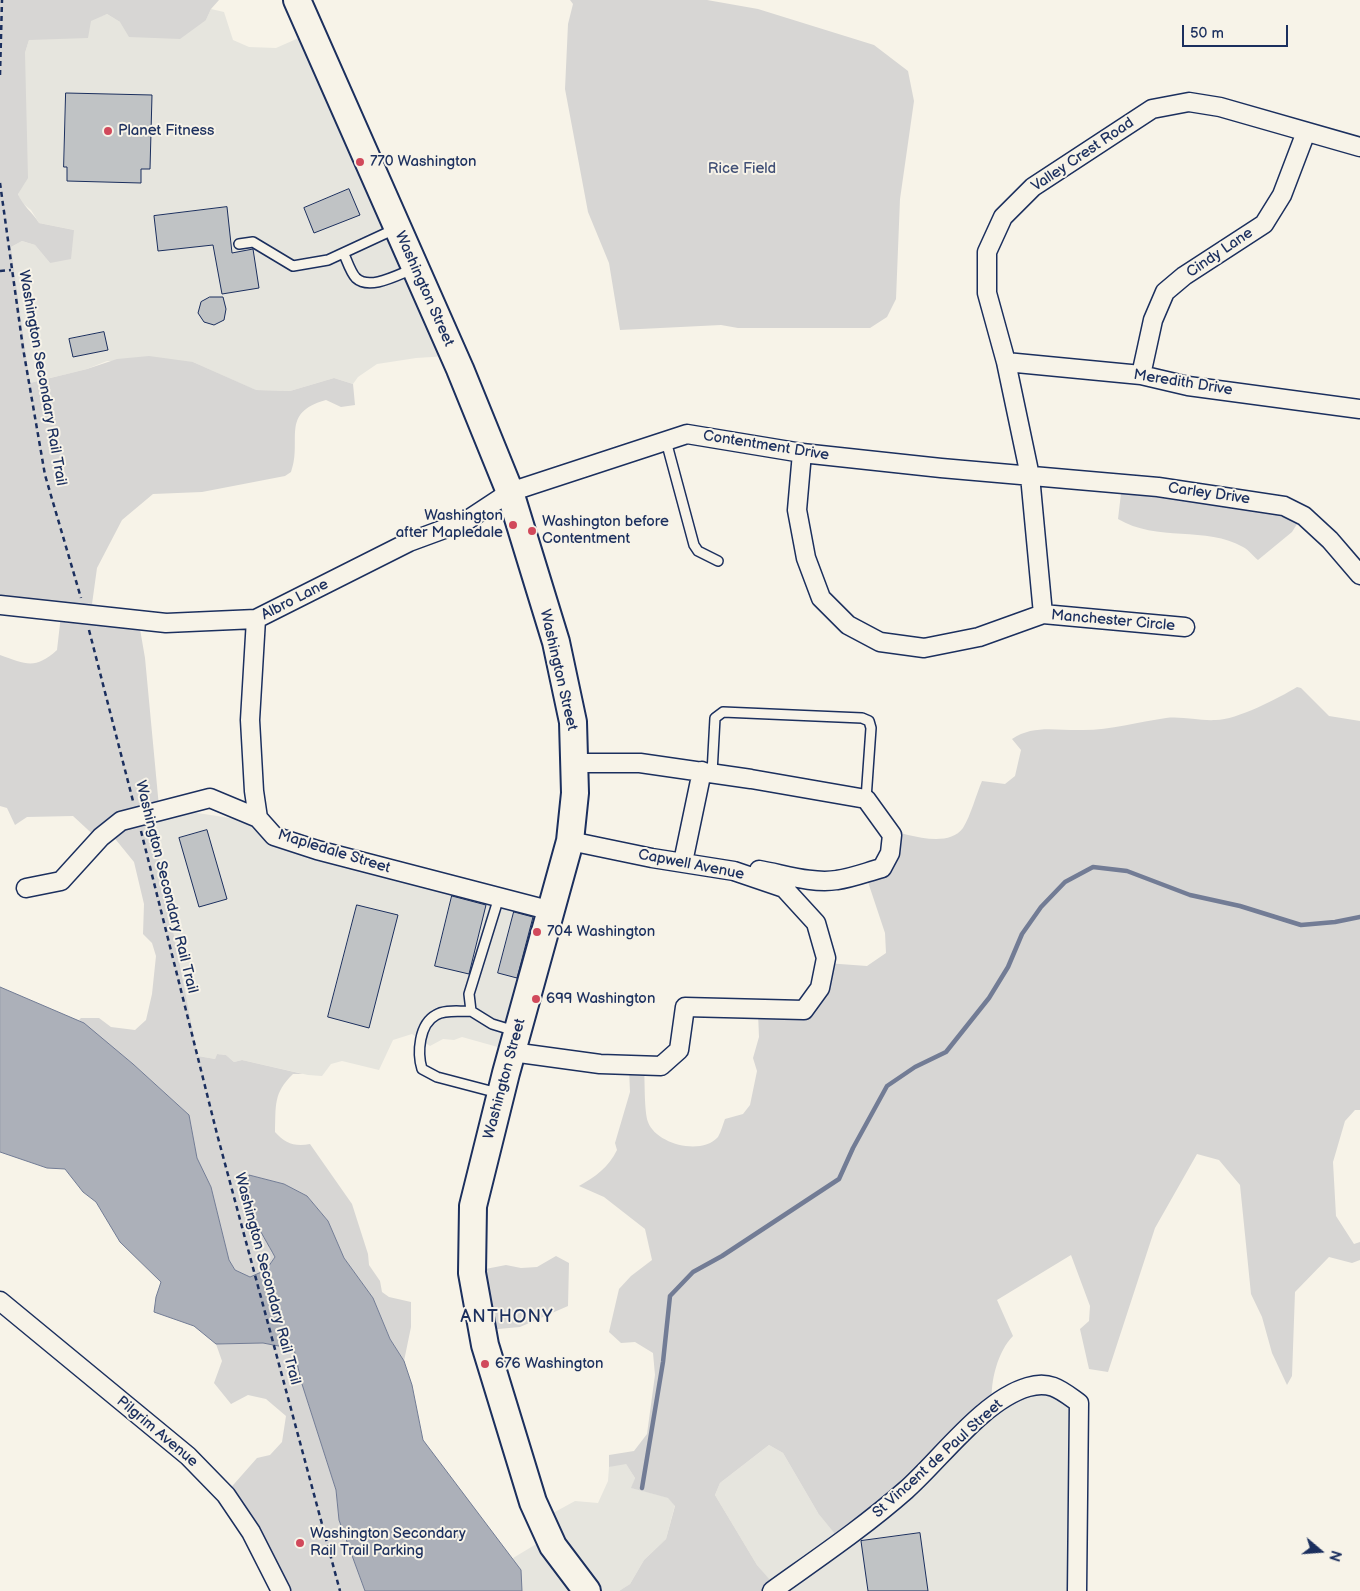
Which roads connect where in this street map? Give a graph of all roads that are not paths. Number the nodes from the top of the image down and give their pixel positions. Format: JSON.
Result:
{"nodes":[{"id":1,"x":297,"y":0,"type":"edge"},
{"id":2,"x":1306,"y":132,"type":"junction"},
{"id":3,"x":1360,"y":147,"type":"edge"},
{"id":4,"x":397,"y":228,"type":"junction"},
{"id":5,"x":239,"y":244,"type":"dead end"},
{"id":6,"x":344,"y":254,"type":"junction"},
{"id":7,"x":415,"y":268,"type":"junction"},
{"id":8,"x":1006,"y":362,"type":"junction"},
{"id":9,"x":1141,"y":375,"type":"junction"},
{"id":10,"x":1360,"y":409,"type":"edge"},
{"id":11,"x":666,"y":441,"type":"junction"},
{"id":12,"x":802,"y":453,"type":"junction"},
{"id":13,"x":1030,"y":476,"type":"junction"},
{"id":14,"x":510,"y":492,"type":"junction"},
{"id":15,"x":718,"y":561,"type":"dead end"},
{"id":16,"x":1360,"y":575,"type":"edge"},
{"id":17,"x":0,"y":605,"type":"edge"},
{"id":18,"x":1043,"y":614,"type":"junction"},
{"id":19,"x":256,"y":619,"type":"junction"},
{"id":20,"x":1185,"y":628,"type":"dead end"},
{"id":21,"x":574,"y":762,"type":"junction"},
{"id":22,"x":707,"y":772,"type":"junction"},
{"id":23,"x":866,"y":799,"type":"junction"},
{"id":24,"x":258,"y":818,"type":"junction"},
{"id":25,"x":570,"y":841,"type":"junction"},
{"id":26,"x":682,"y":862,"type":"junction"},
{"id":27,"x":734,"y":871,"type":"junction"},
{"id":28,"x":26,"y":888,"type":"dead end"},
{"id":29,"x":499,"y":897,"type":"junction"},
{"id":30,"x":552,"y":911,"type":"junction"},
{"id":31,"x":471,"y":1012,"type":"junction"},
{"id":32,"x":515,"y":1042,"type":"junction"},
{"id":33,"x":501,"y":1093,"type":"junction"},
{"id":34,"x":0,"y":1301,"type":"edge"},
{"id":35,"x":281,"y":1591,"type":"edge"},
{"id":36,"x":588,"y":1591,"type":"edge"},
{"id":37,"x":772,"y":1591,"type":"edge"},
{"id":38,"x":1077,"y":1591,"type":"edge"}],
"edges":[{"from":1,"to":4,"type":"main road","name":"Washington Street"},
{"from":2,"to":3,"type":"street","name":"Valley Crest Road"},
{"from":2,"to":8,"type":"street","name":"Valley Crest Road"},
{"from":2,"to":9,"type":"street","name":"Cindy Lane"},
{"from":4,"to":6,"type":"lane"},
{"from":4,"to":7,"type":"main road","name":"Washington Street"},
{"from":5,"to":6,"type":"lane"},
{"from":6,"to":7,"type":"lane"},
{"from":7,"to":14,"type":"main road","name":"Washington Street"},
{"from":8,"to":9,"type":"street","name":"Meredith Drive"},
{"from":8,"to":13,"type":"street","name":"Valley Crest Road"},
{"from":9,"to":10,"type":"street","name":"Meredith Drive"},
{"from":11,"to":12,"type":"street","name":"Contentment Drive"},
{"from":11,"to":14,"type":"street","name":"Contentment Drive"},
{"from":11,"to":15,"type":"lane"},
{"from":12,"to":13,"type":"street","name":"Contentment Drive"},
{"from":12,"to":18,"type":"street","name":"Manchester Circle"},
{"from":13,"to":16,"type":"street","name":"Carley Drive"},
{"from":13,"to":18,"type":"street","name":"Valley Crest Road"},
{"from":14,"to":19,"type":"street","name":"Albro Lane"},
{"from":14,"to":21,"type":"main road","name":"Washington Street"},
{"from":17,"to":19,"type":"street","name":"Albro Lane"},
{"from":18,"to":20,"type":"street","name":"Manchester Circle"},
{"from":19,"to":24,"type":"street"},
{"from":21,"to":22,"type":"street"},
{"from":21,"to":25,"type":"main road","name":"Washington Street"},
{"from":22,"to":23,"type":"street"},
{"from":22,"to":23,"type":"lane"},
{"from":22,"to":26,"type":"street"},
{"from":23,"to":27,"type":"street"},
{"from":24,"to":28,"type":"street"},
{"from":24,"to":29,"type":"street","name":"Mapledale Street"},
{"from":25,"to":26,"type":"street","name":"Capwell Avenue"},
{"from":25,"to":30,"type":"main road","name":"Washington Street"},
{"from":26,"to":27,"type":"street","name":"Capwell Avenue"},
{"from":27,"to":32,"type":"street","name":"Capwell Avenue"},
{"from":29,"to":30,"type":"street","name":"Mapledale Street"},
{"from":29,"to":31,"type":"lane"},
{"from":30,"to":32,"type":"main road","name":"Washington Street"},
{"from":31,"to":32,"type":"lane"},
{"from":31,"to":33,"type":"lane"},
{"from":32,"to":33,"type":"main road","name":"Washington Street"},
{"from":33,"to":36,"type":"main road","name":"Washington Street"},
{"from":34,"to":35,"type":"street","name":"Pilgrim Avenue"},
{"from":37,"to":38,"type":"street","name":"St Vincent de Paul Street"}]}
